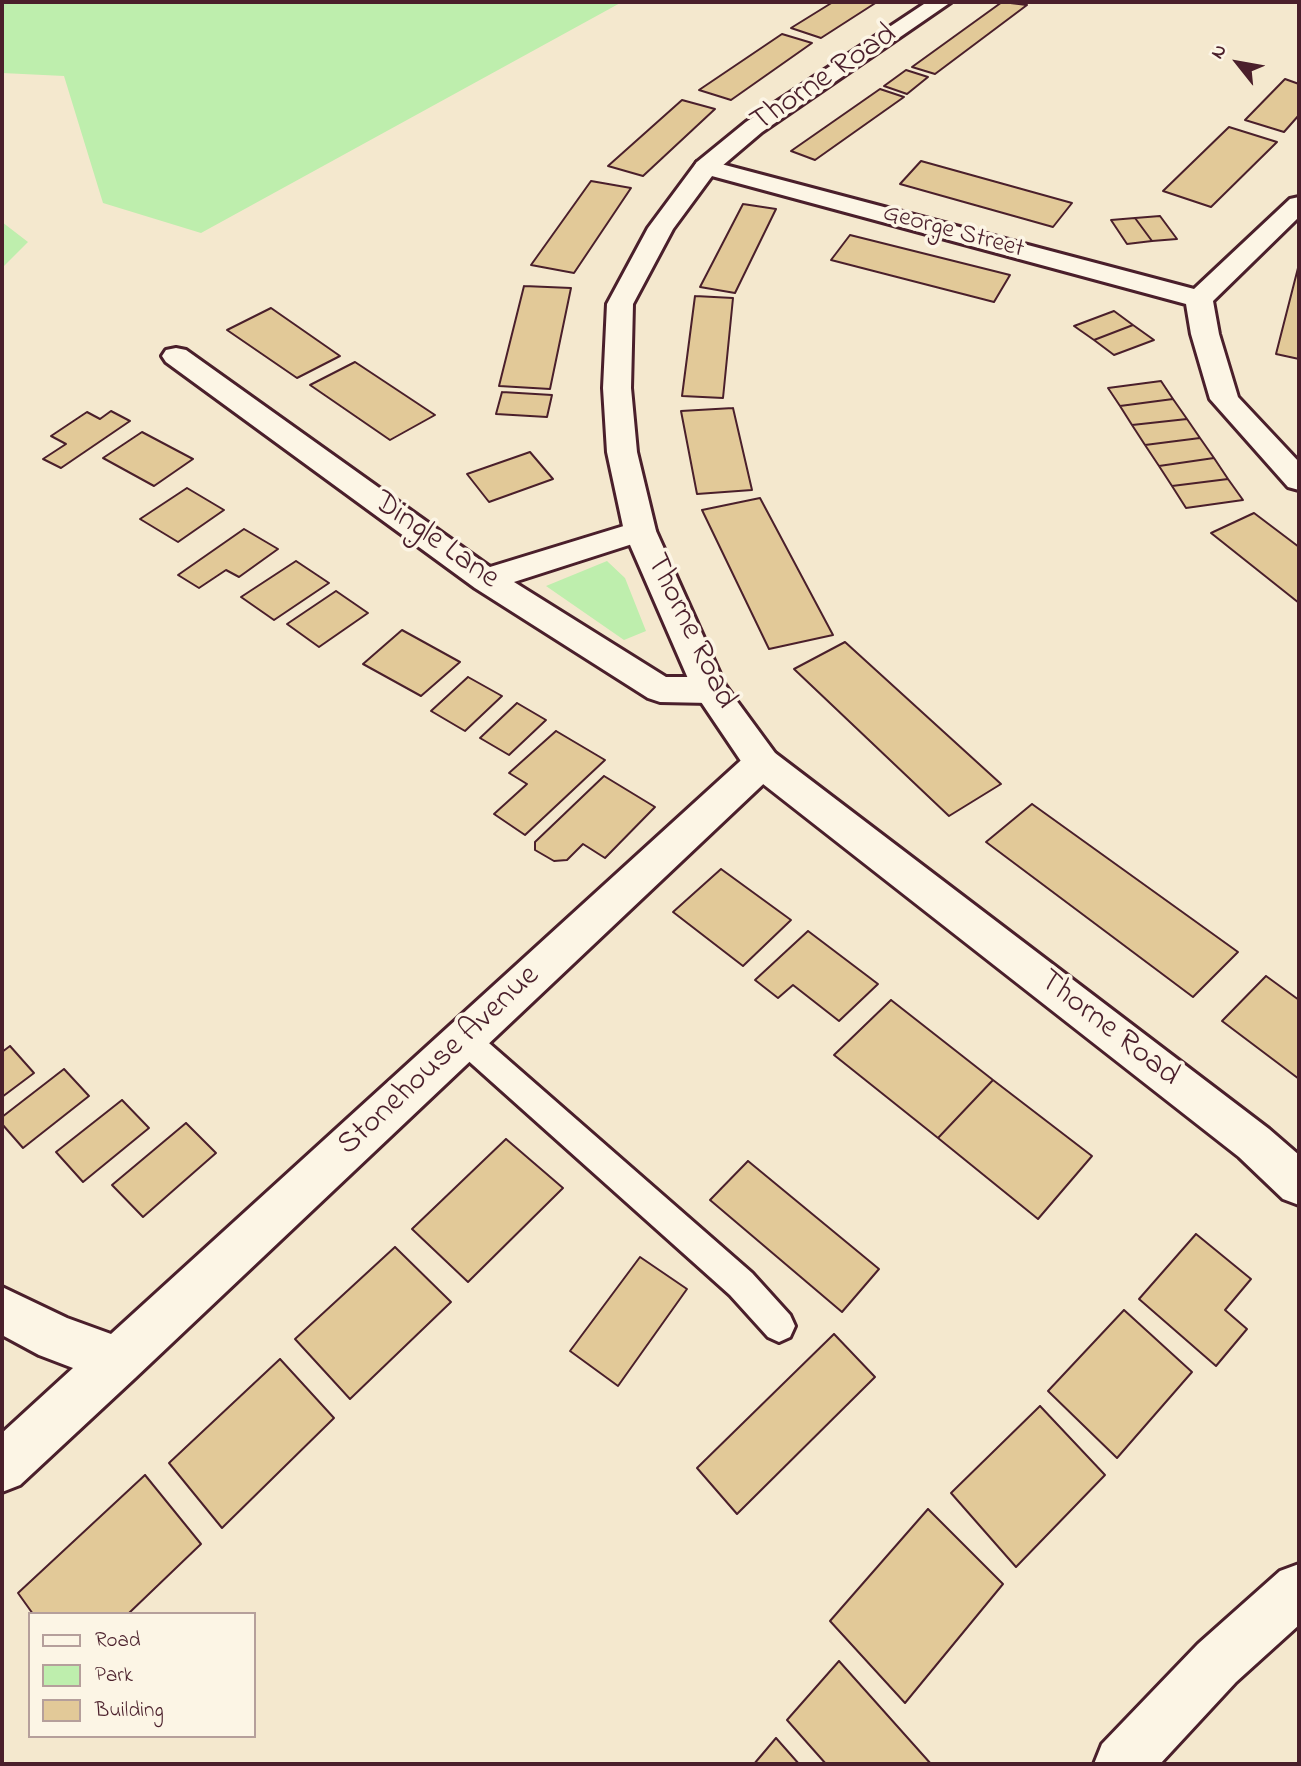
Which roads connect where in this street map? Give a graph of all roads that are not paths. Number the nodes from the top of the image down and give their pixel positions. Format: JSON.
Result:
{"nodes":[{"id":1,"x":941,"y":2,"type":"edge"},
{"id":2,"x":706,"y":167,"type":"junction"},
{"id":3,"x":1299,"y":204,"type":"edge"},
{"id":4,"x":1199,"y":299,"type":"junction"},
{"id":5,"x":176,"y":356,"type":"dead end"},
{"id":6,"x":1297,"y":476,"type":"edge"},
{"id":7,"x":640,"y":531,"type":"junction"},
{"id":8,"x":486,"y":580,"type":"junction"},
{"id":9,"x":710,"y":690,"type":"junction"},
{"id":10,"x":762,"y":763,"type":"junction"},
{"id":11,"x":464,"y":1039,"type":"junction"},
{"id":12,"x":1299,"y":1184,"type":"edge"},
{"id":13,"x":2,"y":1310,"type":"edge"},
{"id":14,"x":779,"y":1326,"type":"dead end"},
{"id":15,"x":118,"y":1361,"type":"junction"},
{"id":16,"x":2,"y":1467,"type":"edge"},
{"id":17,"x":1299,"y":1590,"type":"edge"},
{"id":18,"x":1122,"y":1764,"type":"edge"}],
"edges":[{"from":1,"to":2,"type":"street","name":"Thorne Road"},
{"from":2,"to":4,"type":"street","name":"George Street"},
{"from":2,"to":7,"type":"street","name":"Thorne Road"},
{"from":3,"to":4,"type":"street"},
{"from":4,"to":6,"type":"street"},
{"from":5,"to":8,"type":"street","name":"Dingle Lane"},
{"from":7,"to":8,"type":"street"},
{"from":7,"to":9,"type":"street","name":"Thorne Road"},
{"from":8,"to":9,"type":"street","name":"Dingle Lane"},
{"from":9,"to":10,"type":"street","name":"Thorne Road"},
{"from":10,"to":11,"type":"street","name":"Stonehouse Avenue"},
{"from":10,"to":12,"type":"street","name":"Thorne Road"},
{"from":11,"to":14,"type":"lane"},
{"from":11,"to":15,"type":"street","name":"Stonehouse Avenue"},
{"from":13,"to":15,"type":"street"},
{"from":15,"to":16,"type":"street","name":"Stonehouse Avenue"},
{"from":17,"to":18,"type":"street"}]}
